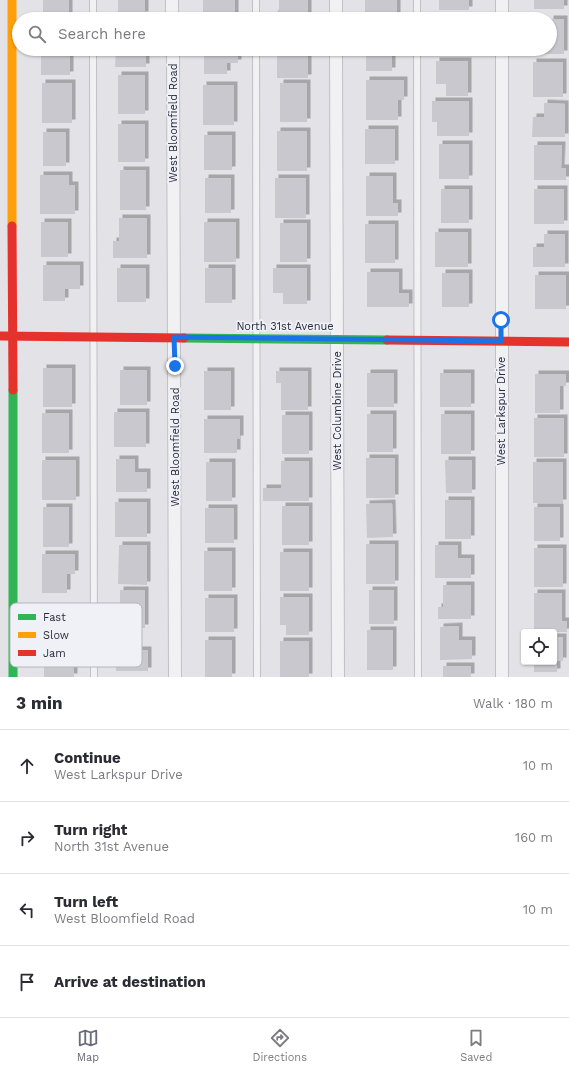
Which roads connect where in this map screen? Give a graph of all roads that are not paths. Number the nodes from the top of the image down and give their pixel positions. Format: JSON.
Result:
{"nodes":[{"id":1,"x":12,"y":0,"type":"edge"},
{"id":2,"x":93,"y":0,"type":"edge"},
{"id":3,"x":172,"y":0,"type":"edge"},
{"id":4,"x":256,"y":0,"type":"edge"},
{"id":5,"x":336,"y":0,"type":"edge"},
{"id":6,"x":417,"y":0,"type":"edge"},
{"id":7,"x":502,"y":0,"type":"edge"},
{"id":8,"x":93,"y":12,"type":"edge"},
{"id":9,"x":172,"y":12,"type":"edge"},
{"id":10,"x":256,"y":12,"type":"edge"},
{"id":11,"x":336,"y":12,"type":"edge"},
{"id":12,"x":417,"y":12,"type":"edge"},
{"id":13,"x":502,"y":12,"type":"edge"},
{"id":14,"x":93,"y":56,"type":"edge"},
{"id":15,"x":172,"y":56,"type":"edge"},
{"id":16,"x":256,"y":56,"type":"edge"},
{"id":17,"x":336,"y":56,"type":"edge"},
{"id":18,"x":417,"y":56,"type":"edge"},
{"id":19,"x":502,"y":56,"type":"edge"},
{"id":20,"x":0,"y":336,"type":"edge"},
{"id":21,"x":12,"y":336,"type":"junction"},
{"id":22,"x":94,"y":337,"type":"junction"},
{"id":23,"x":174,"y":337,"type":"junction"},
{"id":24,"x":256,"y":338,"type":"junction"},
{"id":25,"x":336,"y":339,"type":"junction"},
{"id":26,"x":417,"y":340,"type":"junction"},
{"id":27,"x":501,"y":341,"type":"junction"},
{"id":28,"x":569,"y":342,"type":"edge"},
{"id":29,"x":13,"y":603,"type":"edge"},
{"id":30,"x":94,"y":603,"type":"edge"},
{"id":31,"x":13,"y":667,"type":"edge"},
{"id":32,"x":13,"y":677,"type":"edge"},
{"id":33,"x":175,"y":677,"type":"edge"},
{"id":34,"x":257,"y":677,"type":"edge"},
{"id":35,"x":338,"y":677,"type":"edge"},
{"id":36,"x":418,"y":677,"type":"edge"},
{"id":37,"x":502,"y":677,"type":"edge"}],
"edges":[{"from":1,"to":21,"type":"street"},
{"from":2,"to":8,"type":"lane"},
{"from":3,"to":9,"type":"street"},
{"from":4,"to":10,"type":"lane"},
{"from":5,"to":11,"type":"street"},
{"from":6,"to":12,"type":"lane"},
{"from":7,"to":13,"type":"street"},
{"from":14,"to":22,"type":"lane"},
{"from":15,"to":23,"type":"street","name":"West Bloomfield Road"},
{"from":16,"to":24,"type":"lane"},
{"from":17,"to":25,"type":"street","name":"West Columbine Drive"},
{"from":18,"to":26,"type":"lane"},
{"from":19,"to":27,"type":"street","name":"West Larkspur Drive"},
{"from":20,"to":21,"type":"street","name":"North 31st Avenue"},
{"from":21,"to":22,"type":"street","name":"North 31st Avenue"},
{"from":21,"to":29,"type":"street"},
{"from":22,"to":23,"type":"street","name":"North 31st Avenue"},
{"from":22,"to":30,"type":"lane"},
{"from":23,"to":24,"type":"street","name":"North 31st Avenue"},
{"from":23,"to":33,"type":"street","name":"West Bloomfield Road"},
{"from":24,"to":25,"type":"street","name":"North 31st Avenue"},
{"from":24,"to":34,"type":"lane"},
{"from":25,"to":26,"type":"street","name":"North 31st Avenue"},
{"from":25,"to":35,"type":"street","name":"West Columbine Drive"},
{"from":26,"to":27,"type":"street","name":"North 31st Avenue"},
{"from":26,"to":36,"type":"lane"},
{"from":27,"to":28,"type":"street","name":"North 31st Avenue"},
{"from":27,"to":37,"type":"street","name":"West Larkspur Drive"},
{"from":31,"to":32,"type":"street"}]}
